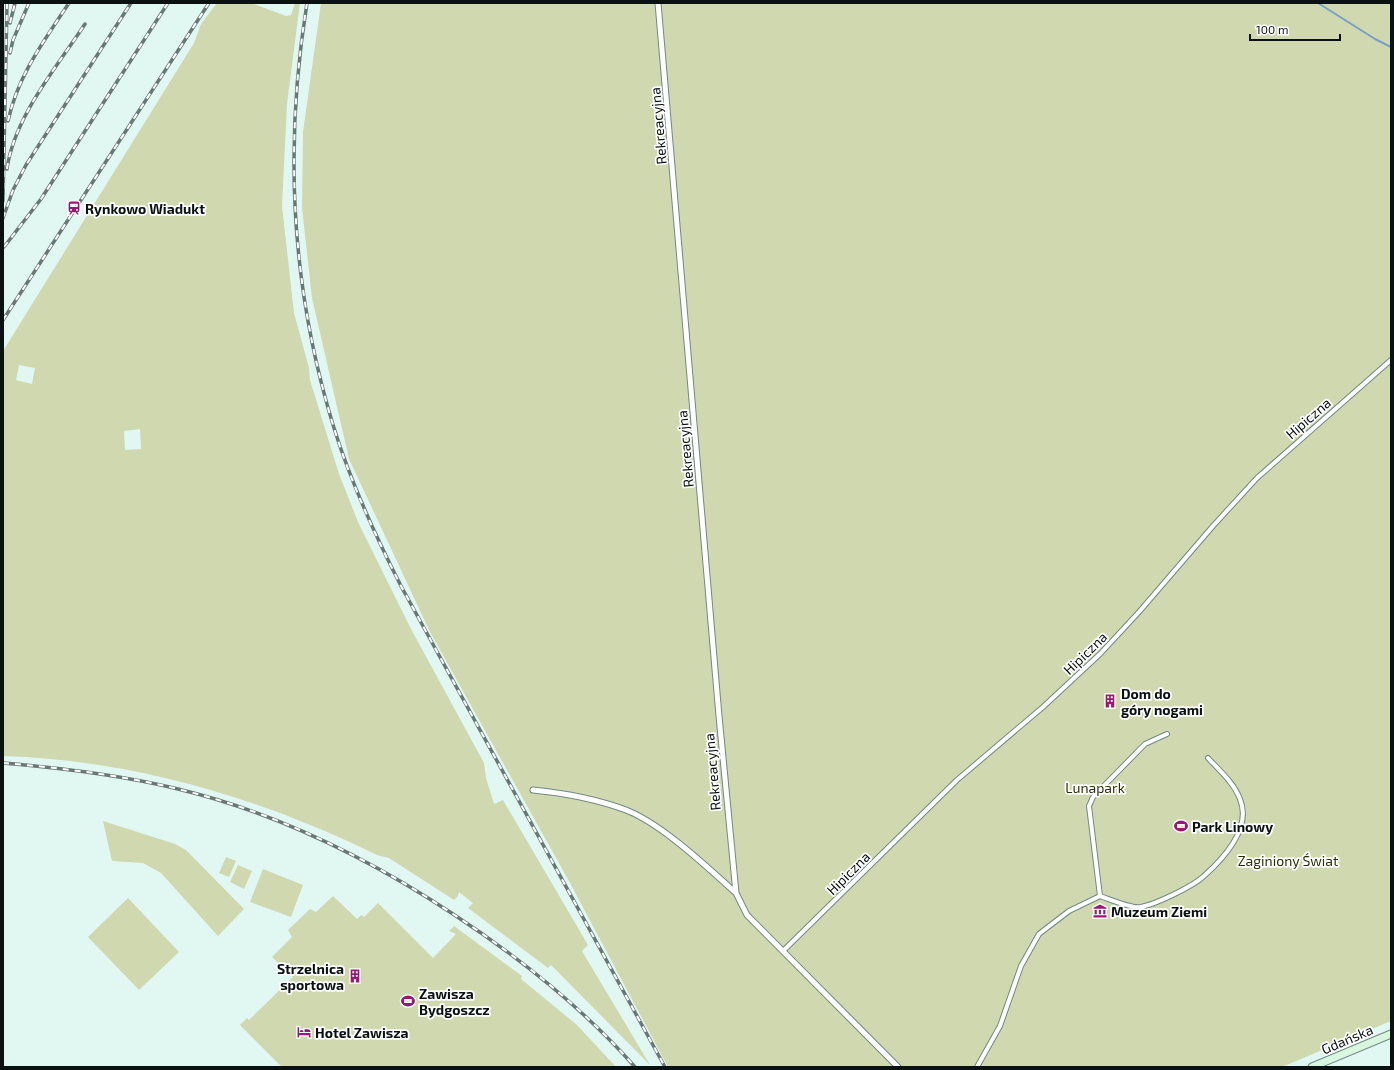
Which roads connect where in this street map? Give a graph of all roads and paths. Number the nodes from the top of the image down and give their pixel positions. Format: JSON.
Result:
{"nodes":[{"id":1,"x":658,"y":3,"type":"edge"},
{"id":2,"x":1391,"y":360,"type":"edge"},
{"id":3,"x":1167,"y":734,"type":"dead end"},
{"id":4,"x":1208,"y":758,"type":"dead end"},
{"id":5,"x":533,"y":790,"type":"dead end"},
{"id":6,"x":736,"y":893,"type":"junction"},
{"id":7,"x":1100,"y":896,"type":"junction"},
{"id":8,"x":783,"y":951,"type":"junction"},
{"id":9,"x":1391,"y":1034,"type":"edge"},
{"id":10,"x":898,"y":1067,"type":"edge"},
{"id":11,"x":977,"y":1067,"type":"edge"},
{"id":12,"x":1312,"y":1067,"type":"edge"}],
"edges":[{"from":1,"to":6,"type":"street","name":"Rekreacyjna"},
{"from":2,"to":8,"type":"street","name":"Hipiczna"},
{"from":3,"to":7,"type":"street"},
{"from":4,"to":7,"type":"street"},
{"from":5,"to":6,"type":"street","name":"Rekreacyjna"},
{"from":6,"to":8,"type":"street","name":"Rekreacyjna"},
{"from":7,"to":11,"type":"street"},
{"from":8,"to":10,"type":"street","name":"Rekreacyjna"},
{"from":9,"to":12,"type":"main road","name":"Gdańska"}]}
